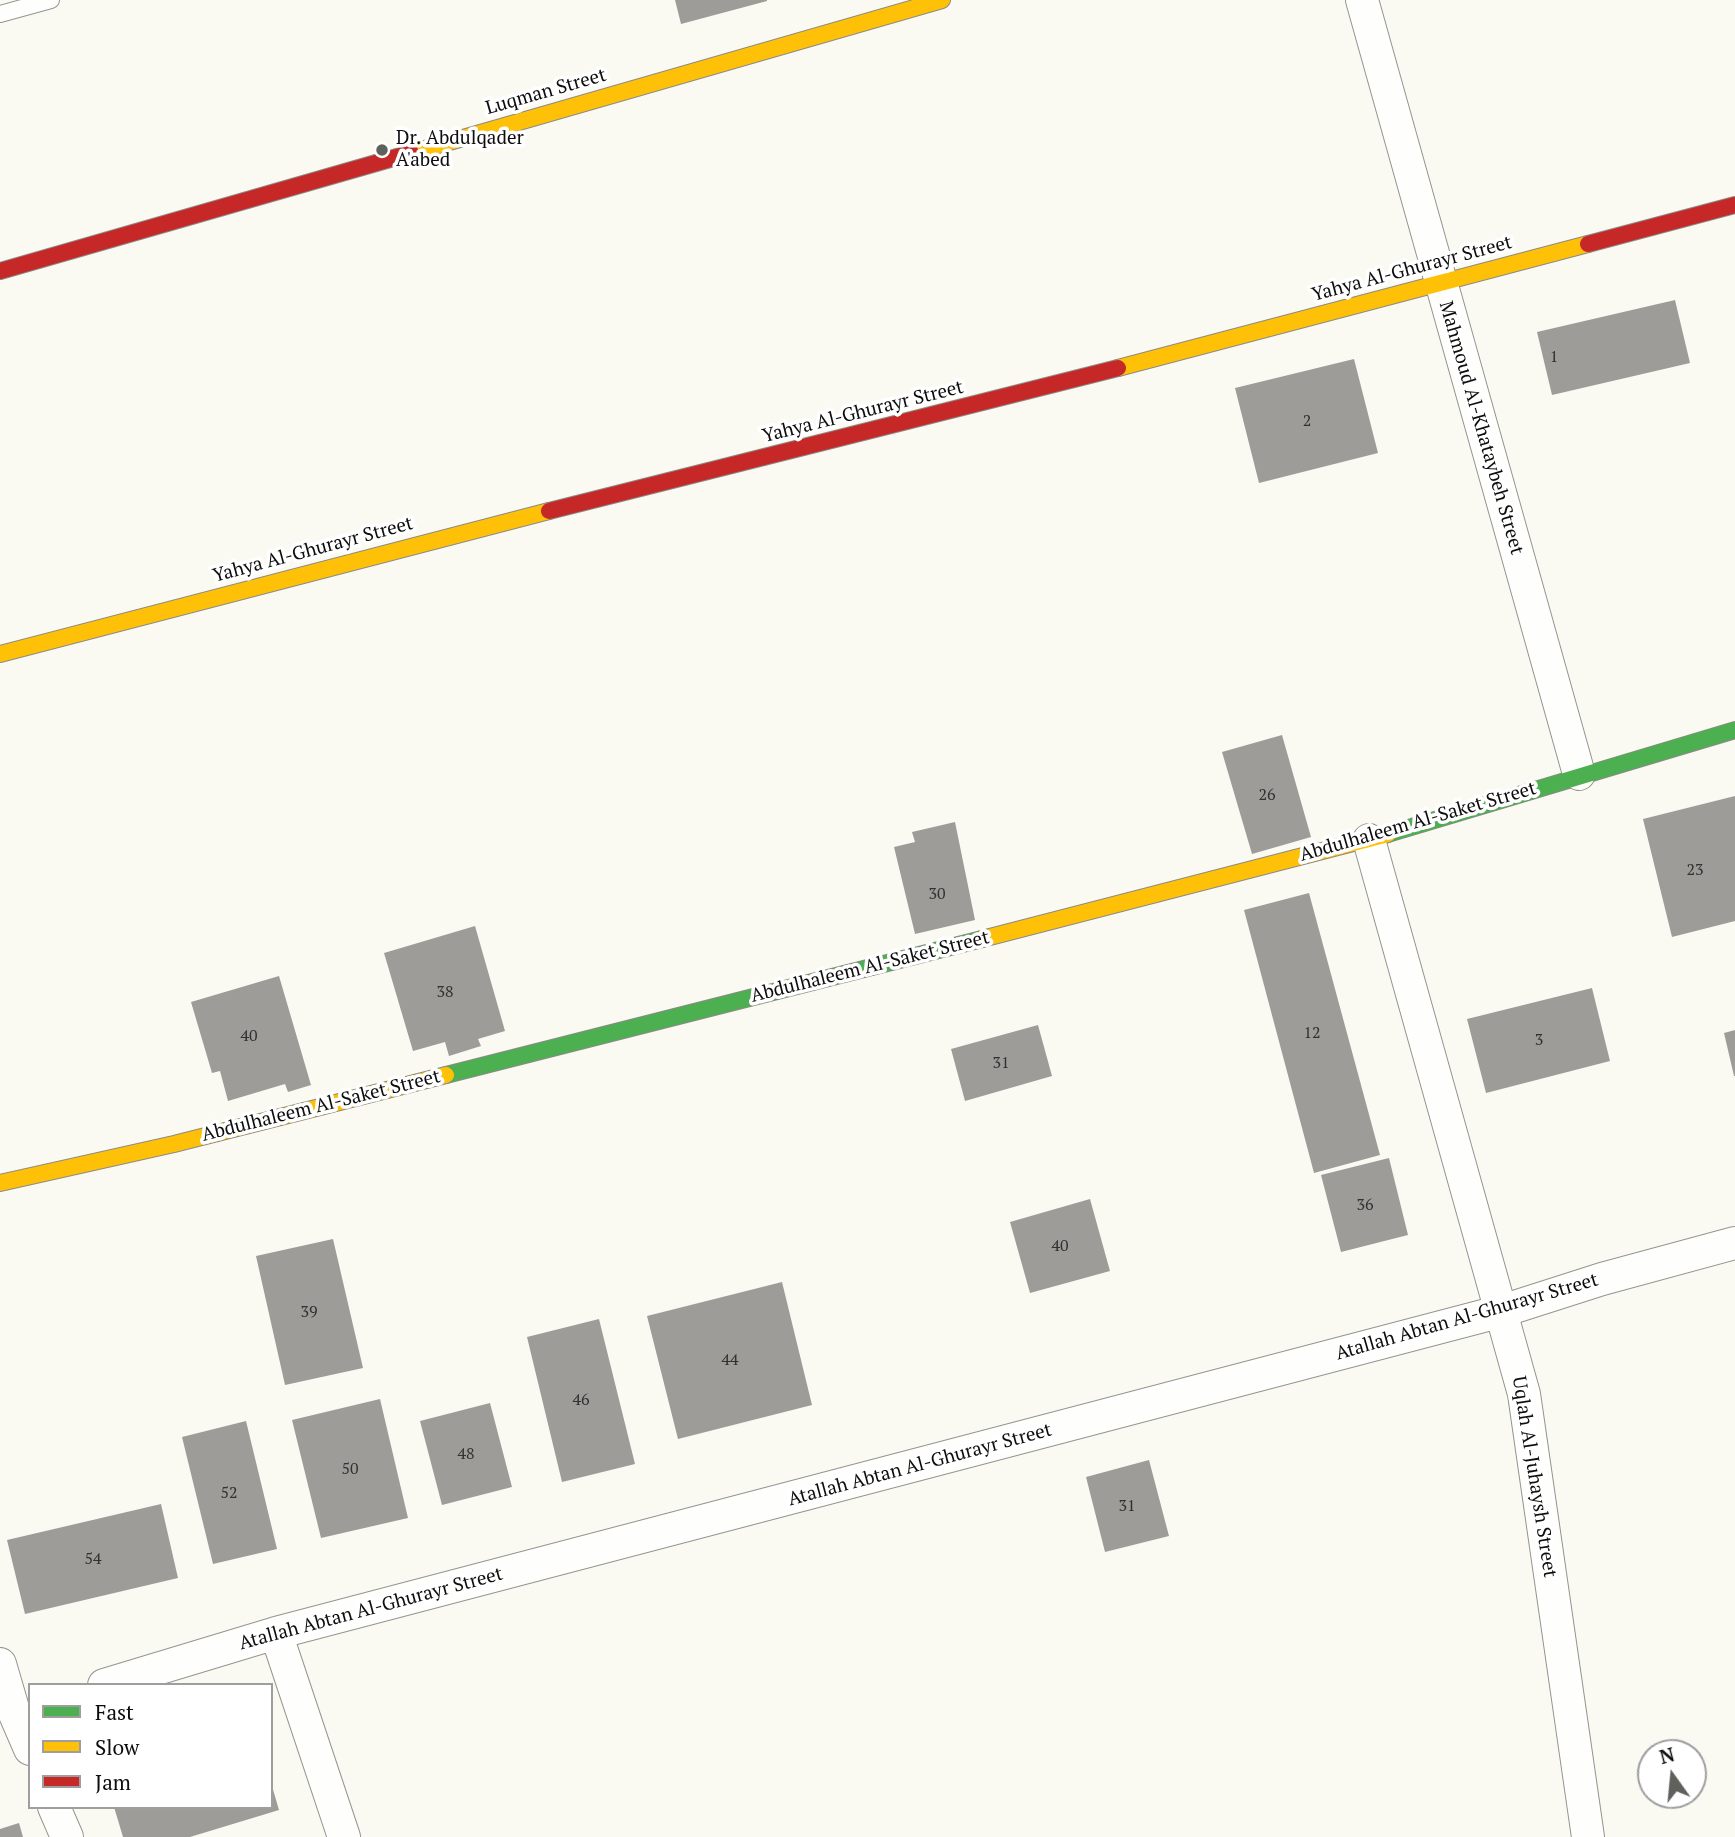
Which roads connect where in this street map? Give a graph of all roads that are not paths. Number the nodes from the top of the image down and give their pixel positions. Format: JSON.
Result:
{"nodes":[{"id":1,"x":51,"y":0,"type":"edge"},
{"id":2,"x":942,"y":0,"type":"edge"},
{"id":3,"x":1362,"y":0,"type":"edge"},
{"id":4,"x":0,"y":14,"type":"edge"},
{"id":5,"x":1735,"y":205,"type":"edge"},
{"id":6,"x":0,"y":271,"type":"edge"},
{"id":7,"x":1440,"y":283,"type":"junction"},
{"id":8,"x":0,"y":654,"type":"edge"},
{"id":9,"x":1735,"y":730,"type":"edge"},
{"id":10,"x":1579,"y":774,"type":"junction"},
{"id":11,"x":1369,"y":840,"type":"junction"},
{"id":12,"x":0,"y":1183,"type":"edge"},
{"id":13,"x":1735,"y":1243,"type":"edge"},
{"id":14,"x":1502,"y":1311,"type":"junction"},
{"id":15,"x":276,"y":1633,"type":"junction"},
{"id":16,"x":0,"y":1664,"type":"edge"},
{"id":17,"x":111,"y":1683,"type":"edge"},
{"id":18,"x":15,"y":1712,"type":"edge"},
{"id":19,"x":28,"y":1744,"type":"edge"},
{"id":20,"x":55,"y":1809,"type":"edge"},
{"id":21,"x":67,"y":1837,"type":"edge"},
{"id":22,"x":344,"y":1837,"type":"edge"},
{"id":23,"x":1588,"y":1837,"type":"edge"}],
"edges":[{"from":1,"to":4,"type":"lane"},
{"from":2,"to":6,"type":"street","name":"Luqman Street"},
{"from":3,"to":7,"type":"street","name":"Mahmoud Al-Khataybeh Street"},
{"from":5,"to":7,"type":"street","name":"Yahya Al-Ghurayr Street"},
{"from":7,"to":8,"type":"street","name":"Yahya Al-Ghurayr Street"},
{"from":7,"to":10,"type":"street","name":"Mahmoud Al-Khataybeh Street"},
{"from":9,"to":10,"type":"street","name":"Abdulhaleem Al-Saket Street"},
{"from":10,"to":11,"type":"street","name":"Abdulhaleem Al-Saket Street"},
{"from":11,"to":12,"type":"street","name":"Abdulhaleem Al-Saket Street"},
{"from":11,"to":14,"type":"street","name":"Uqlah Al-Juhaysh Street"},
{"from":13,"to":14,"type":"street","name":"Atallah Abtan Al-Ghurayr Street"},
{"from":14,"to":15,"type":"street","name":"Atallah Abtan Al-Ghurayr Street"},
{"from":14,"to":23,"type":"street","name":"Uqlah Al-Juhaysh Street"},
{"from":15,"to":17,"type":"street","name":"Atallah Abtan Al-Ghurayr Street"},
{"from":15,"to":22,"type":"street"},
{"from":16,"to":18,"type":"street"},
{"from":18,"to":19,"type":"street"},
{"from":20,"to":21,"type":"street"}]}
